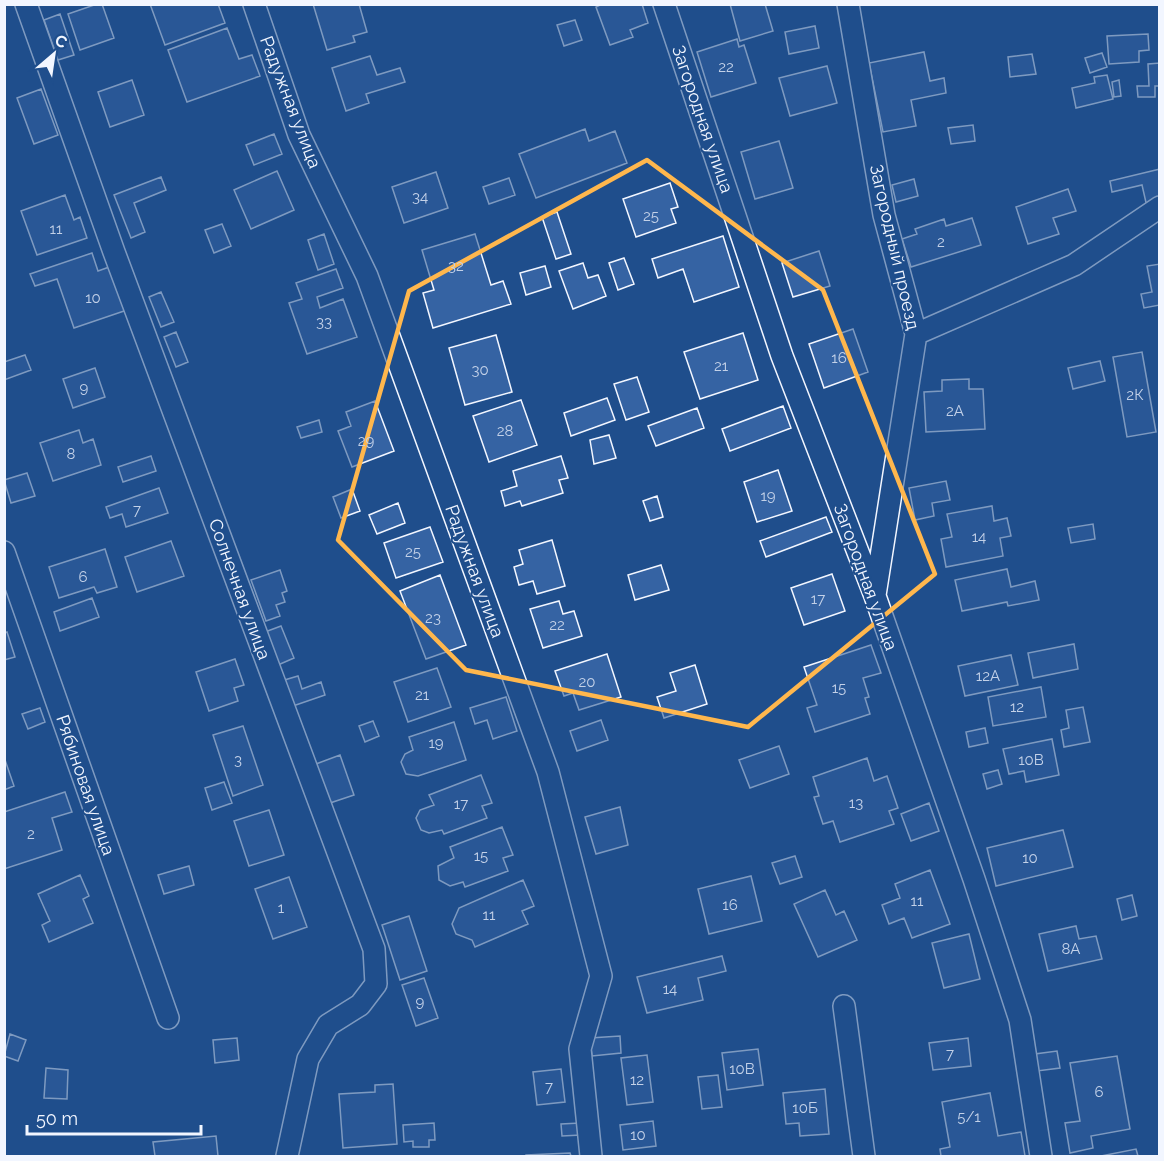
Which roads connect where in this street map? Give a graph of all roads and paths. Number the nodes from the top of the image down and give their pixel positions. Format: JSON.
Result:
{"nodes":[{"id":1,"x":26,"y":4,"type":"edge"},
{"id":2,"x":254,"y":4,"type":"edge"},
{"id":3,"x":664,"y":4,"type":"edge"},
{"id":4,"x":848,"y":4,"type":"edge"},
{"id":5,"x":1160,"y":207,"type":"edge"},
{"id":6,"x":916,"y":334,"type":"junction"},
{"id":7,"x":4,"y":552,"type":"edge"},
{"id":8,"x":874,"y":596,"type":"junction"},
{"id":9,"x":844,"y":1006,"type":"dead end"},
{"id":10,"x":168,"y":1018,"type":"dead end"},
{"id":11,"x":287,"y":1156,"type":"edge"},
{"id":12,"x":591,"y":1156,"type":"edge"},
{"id":13,"x":864,"y":1156,"type":"edge"},
{"id":14,"x":1041,"y":1156,"type":"edge"}],
"edges":[{"from":1,"to":11,"type":"street","name":"Солнечная улица"},
{"from":2,"to":12,"type":"street","name":"Радужная улица"},
{"from":3,"to":8,"type":"street","name":"Загородная улица"},
{"from":4,"to":6,"type":"street","name":"Загородный проезд"},
{"from":5,"to":6,"type":"street"},
{"from":6,"to":8,"type":"street","name":"Загородный проезд"},
{"from":7,"to":10,"type":"street","name":"Рябиновая улица"},
{"from":8,"to":14,"type":"street","name":"Загородная улица"},
{"from":9,"to":13,"type":"street"}]}
